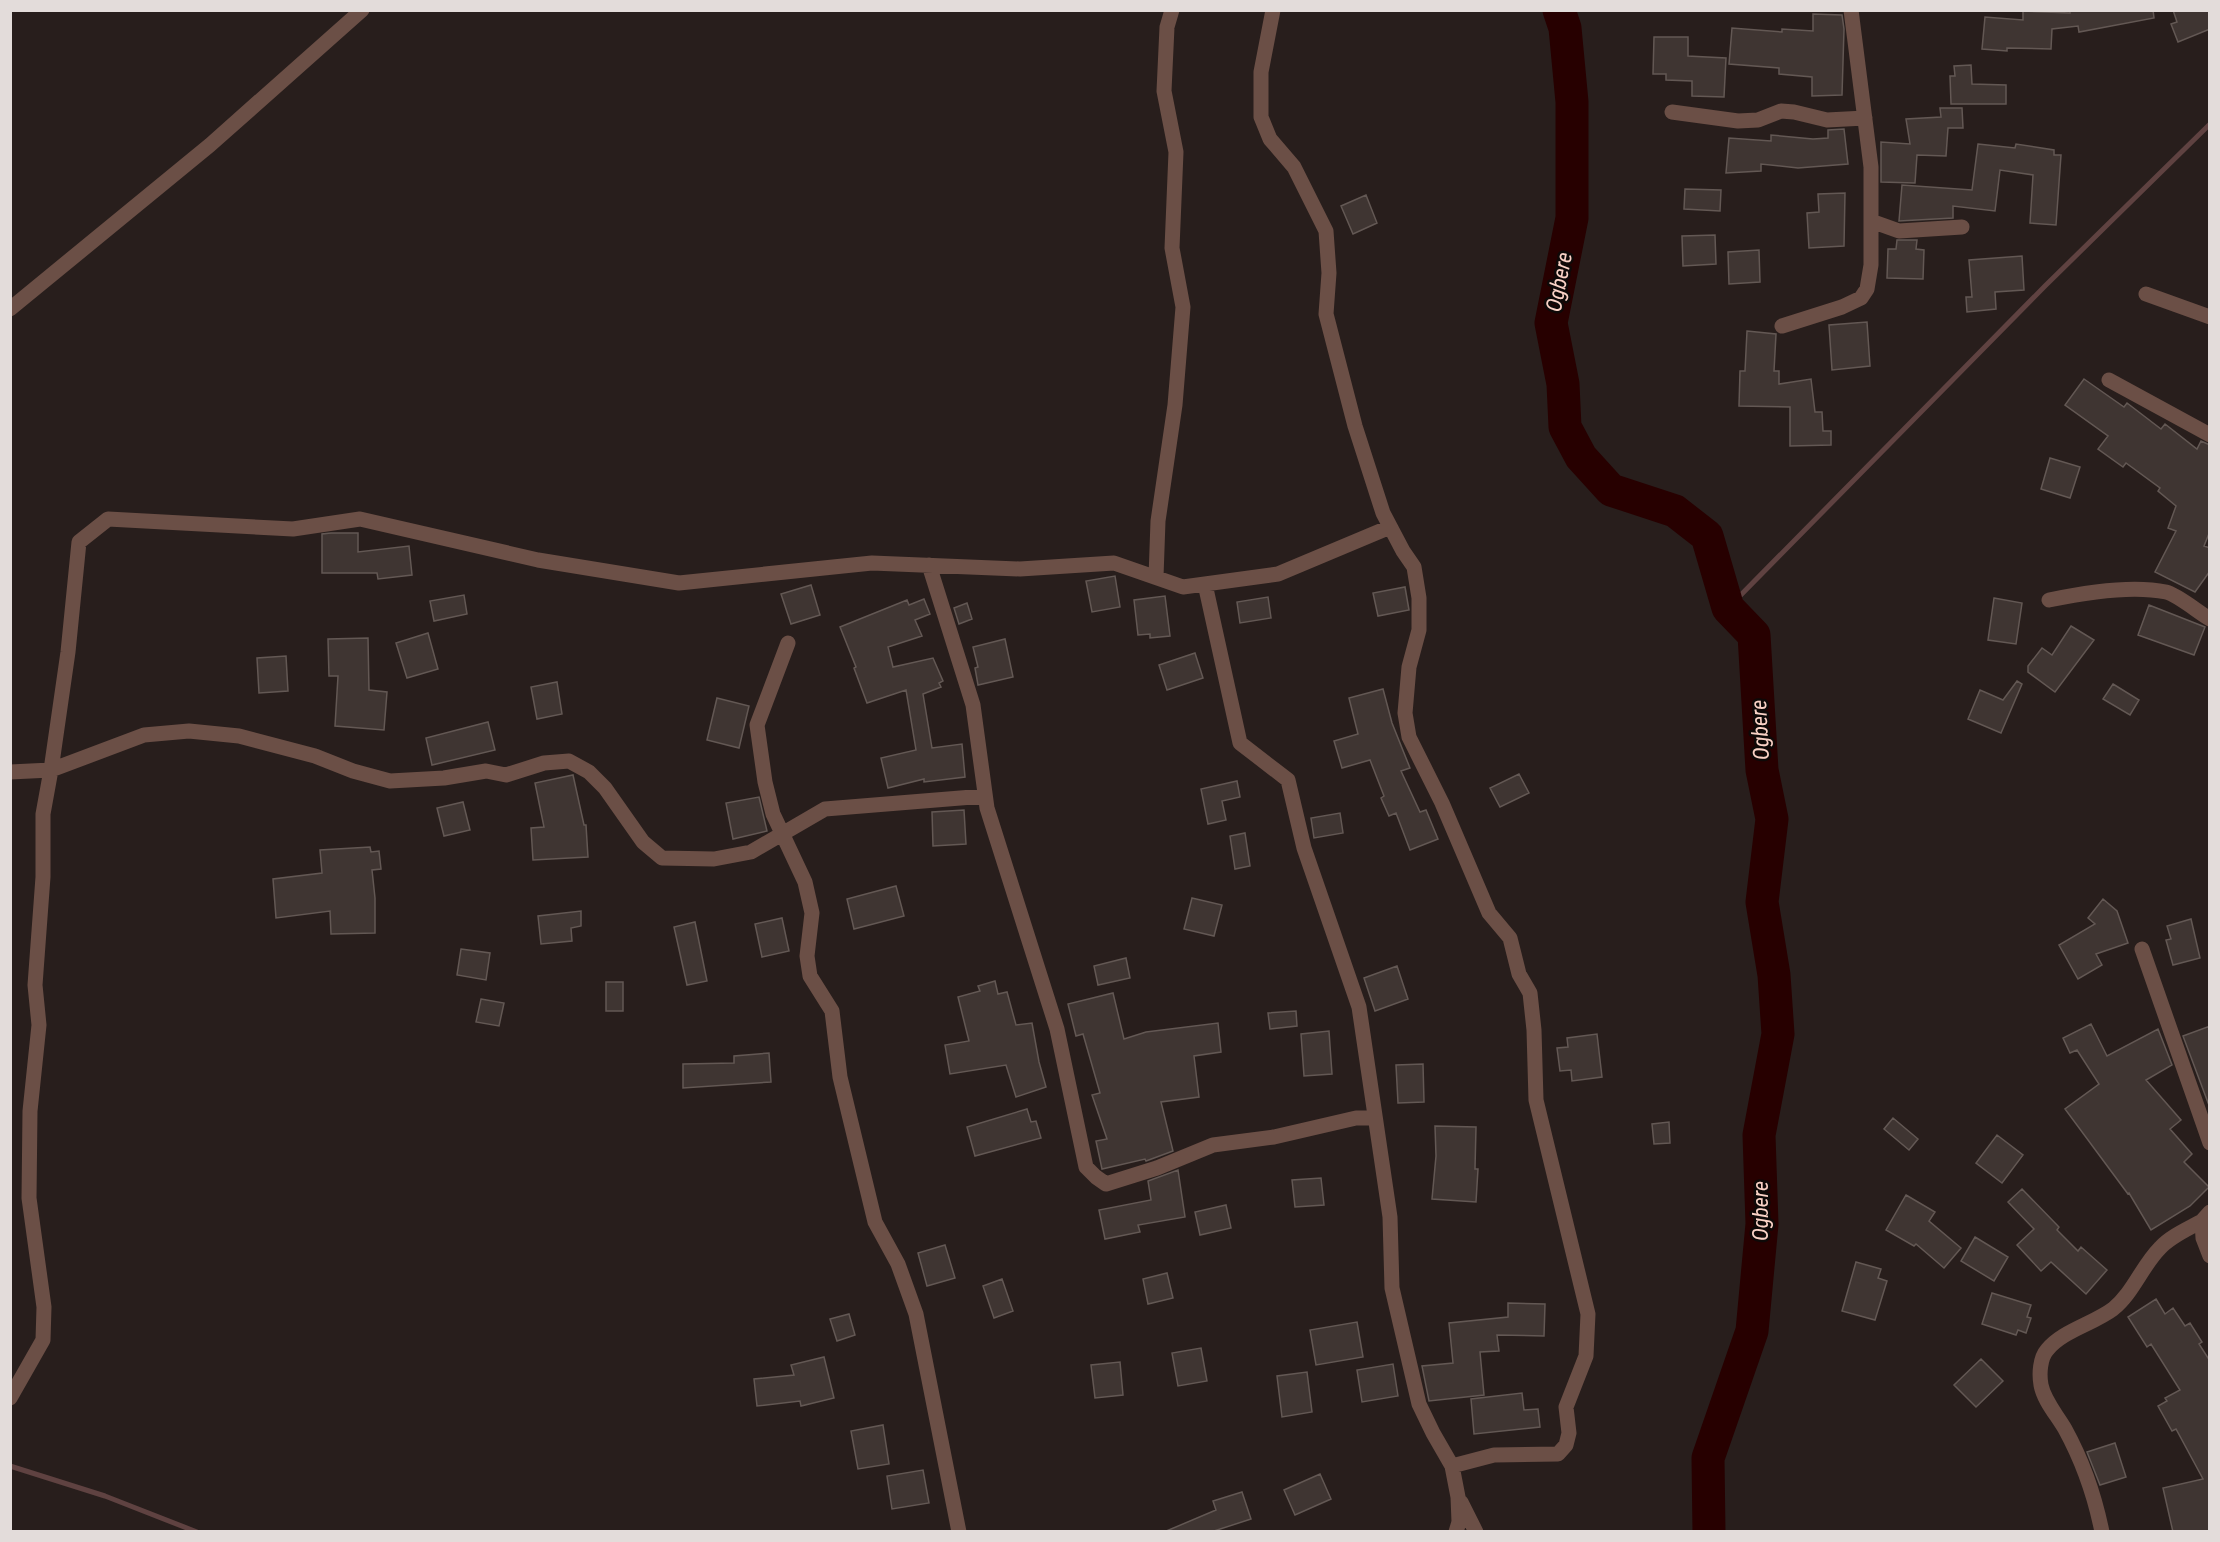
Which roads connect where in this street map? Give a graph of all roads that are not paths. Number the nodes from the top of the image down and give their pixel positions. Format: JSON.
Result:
{"nodes":[{"id":1,"x":362,"y":10,"type":"edge"},
{"id":2,"x":1172,"y":10,"type":"edge"},
{"id":3,"x":1273,"y":10,"type":"edge"},
{"id":4,"x":1851,"y":10,"type":"edge"},
{"id":5,"x":1672,"y":112,"type":"dead end"},
{"id":6,"x":1865,"y":118,"type":"junction"},
{"id":7,"x":1871,"y":221,"type":"junction"},
{"id":8,"x":1962,"y":227,"type":"dead end"},
{"id":9,"x":2146,"y":294,"type":"dead end"},
{"id":10,"x":10,"y":309,"type":"edge"},
{"id":11,"x":2210,"y":317,"type":"edge"},
{"id":12,"x":1782,"y":326,"type":"dead end"},
{"id":13,"x":2109,"y":380,"type":"dead end"},
{"id":14,"x":2210,"y":435,"type":"edge"},
{"id":15,"x":1390,"y":527,"type":"junction"},
{"id":16,"x":929,"y":565,"type":"junction"},
{"id":17,"x":1156,"y":578,"type":"junction"},
{"id":18,"x":1205,"y":584,"type":"junction"},
{"id":19,"x":2049,"y":600,"type":"dead end"},
{"id":20,"x":2210,"y":619,"type":"edge"},
{"id":21,"x":788,"y":643,"type":"dead end"},
{"id":22,"x":51,"y":770,"type":"junction"},
{"id":23,"x":10,"y":772,"type":"edge"},
{"id":24,"x":985,"y":796,"type":"junction"},
{"id":25,"x":782,"y":835,"type":"junction"},
{"id":26,"x":2142,"y":949,"type":"dead end"},
{"id":27,"x":1375,"y":1118,"type":"junction"},
{"id":28,"x":2210,"y":1143,"type":"edge"},
{"id":29,"x":2206,"y":1217,"type":"edge"},
{"id":30,"x":2210,"y":1256,"type":"edge"},
{"id":31,"x":10,"y":1398,"type":"edge"},
{"id":32,"x":1452,"y":1466,"type":"junction"},
{"id":33,"x":1458,"y":1497,"type":"junction"},
{"id":34,"x":959,"y":1532,"type":"edge"},
{"id":35,"x":1456,"y":1532,"type":"edge"},
{"id":36,"x":1476,"y":1532,"type":"edge"},
{"id":37,"x":2102,"y":1532,"type":"edge"}],
"edges":[{"from":1,"to":10,"type":"street"},
{"from":2,"to":17,"type":"street"},
{"from":3,"to":15,"type":"street"},
{"from":4,"to":6,"type":"street"},
{"from":5,"to":6,"type":"street"},
{"from":6,"to":7,"type":"street"},
{"from":7,"to":8,"type":"street"},
{"from":7,"to":12,"type":"street"},
{"from":9,"to":11,"type":"street"},
{"from":13,"to":14,"type":"street"},
{"from":15,"to":18,"type":"street"},
{"from":15,"to":32,"type":"street"},
{"from":16,"to":17,"type":"street"},
{"from":16,"to":22,"type":"street"},
{"from":16,"to":24,"type":"street"},
{"from":17,"to":18,"type":"street"},
{"from":18,"to":27,"type":"street"},
{"from":19,"to":20,"type":"street"},
{"from":21,"to":25,"type":"street"},
{"from":22,"to":23,"type":"street"},
{"from":22,"to":25,"type":"street"},
{"from":22,"to":31,"type":"street"},
{"from":24,"to":25,"type":"street"},
{"from":24,"to":27,"type":"street"},
{"from":25,"to":34,"type":"street"},
{"from":26,"to":28,"type":"street"},
{"from":27,"to":32,"type":"street"},
{"from":29,"to":30,"type":"street"},
{"from":29,"to":37,"type":"street"},
{"from":32,"to":33,"type":"street"},
{"from":33,"to":35,"type":"street"},
{"from":33,"to":36,"type":"street"}]}
